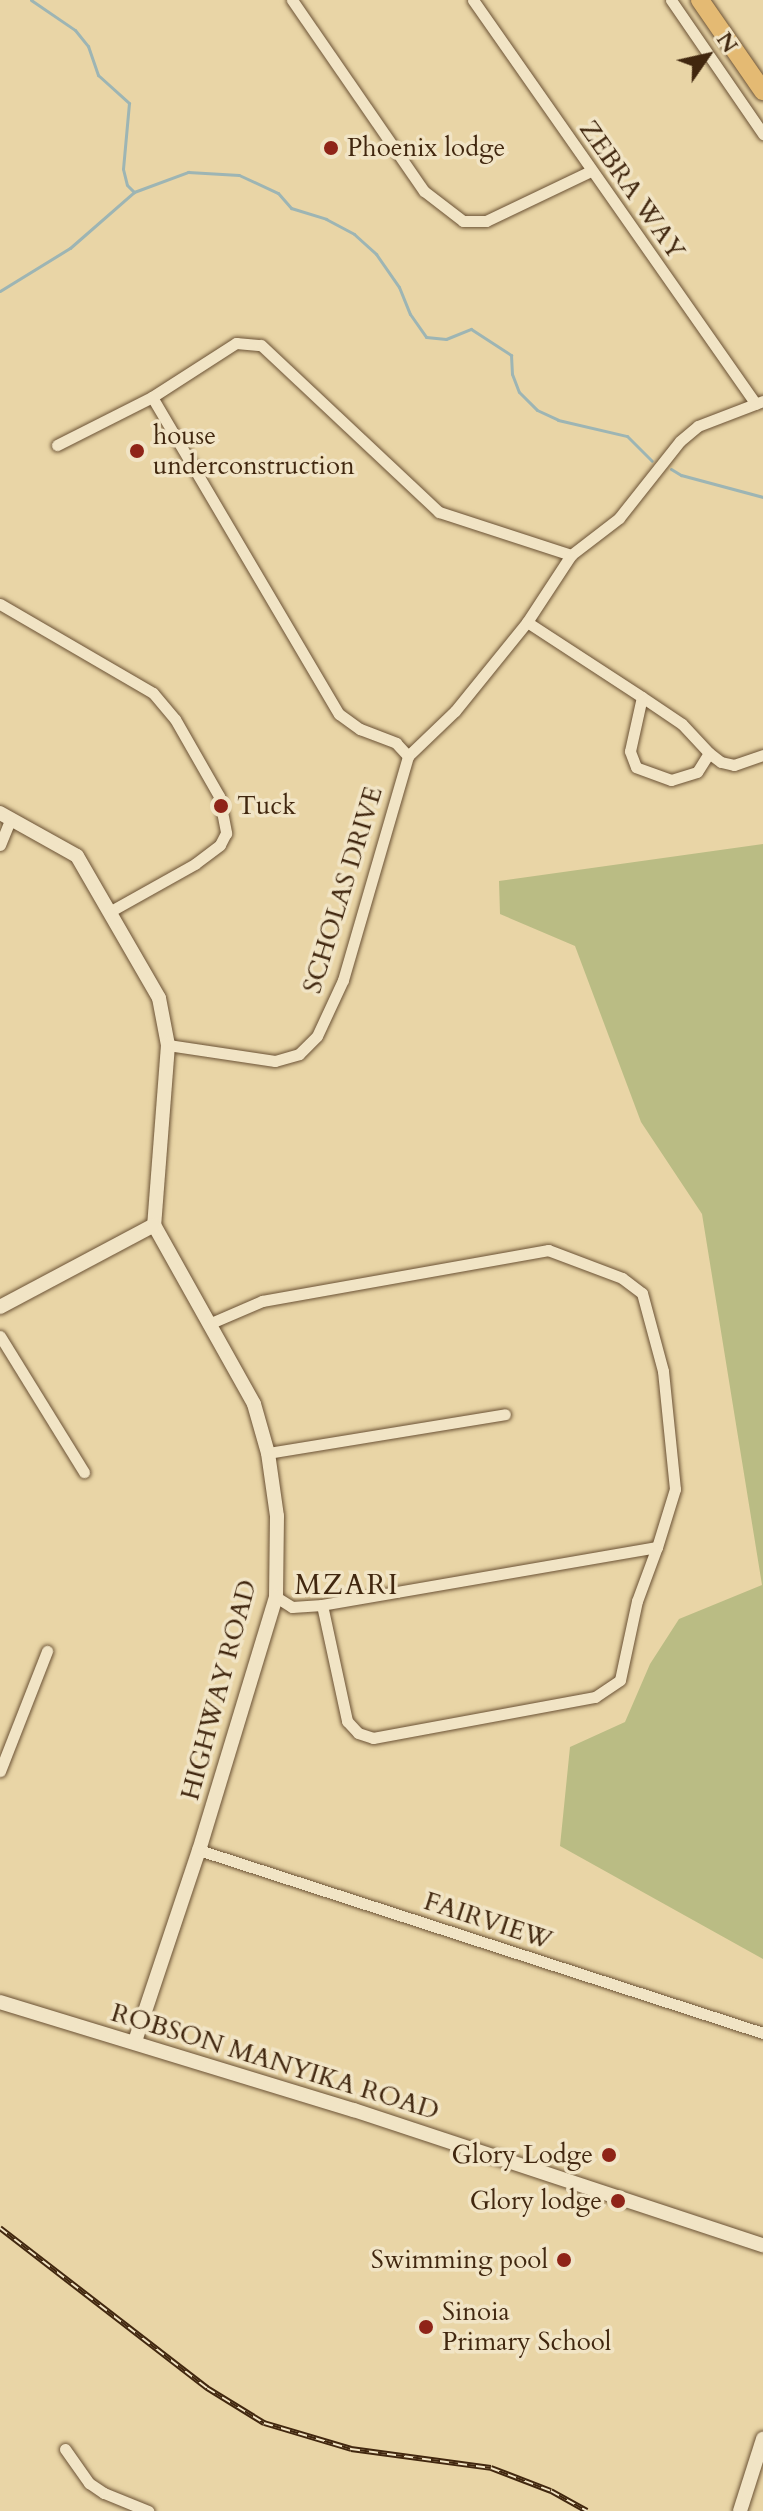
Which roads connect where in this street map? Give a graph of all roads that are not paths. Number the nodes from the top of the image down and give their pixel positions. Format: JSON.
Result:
{"nodes":[{"id":1,"x":292,"y":0,"type":"edge"},
{"id":2,"x":473,"y":0,"type":"edge"},
{"id":3,"x":671,"y":0,"type":"edge"},
{"id":4,"x":700,"y":0,"type":"edge"},
{"id":5,"x":763,"y":91,"type":"edge"},
{"id":6,"x":763,"y":134,"type":"edge"},
{"id":7,"x":591,"y":171,"type":"junction"},
{"id":8,"x":152,"y":397,"type":"junction"},
{"id":9,"x":760,"y":402,"type":"edge"},
{"id":10,"x":57,"y":445,"type":"dead end"},
{"id":11,"x":571,"y":555,"type":"junction"},
{"id":12,"x":0,"y":604,"type":"edge"},
{"id":13,"x":527,"y":622,"type":"junction"},
{"id":14,"x":642,"y":697,"type":"junction"},
{"id":15,"x":709,"y":753,"type":"junction"},
{"id":16,"x":763,"y":755,"type":"edge"},
{"id":17,"x":408,"y":756,"type":"junction"},
{"id":18,"x":6,"y":815,"type":"edge"},
{"id":19,"x":0,"y":845,"type":"edge"},
{"id":20,"x":111,"y":911,"type":"junction"},
{"id":21,"x":168,"y":1045,"type":"junction"},
{"id":22,"x":154,"y":1225,"type":"junction"},
{"id":23,"x":0,"y":1307,"type":"edge"},
{"id":24,"x":211,"y":1323,"type":"junction"},
{"id":25,"x":0,"y":1336,"type":"edge"},
{"id":26,"x":505,"y":1414,"type":"dead end"},
{"id":27,"x":268,"y":1453,"type":"junction"},
{"id":28,"x":84,"y":1472,"type":"dead end"},
{"id":29,"x":657,"y":1547,"type":"junction"},
{"id":30,"x":276,"y":1597,"type":"junction"},
{"id":31,"x":322,"y":1605,"type":"junction"},
{"id":32,"x":47,"y":1651,"type":"dead end"},
{"id":33,"x":0,"y":1771,"type":"edge"},
{"id":34,"x":199,"y":1850,"type":"junction"},
{"id":35,"x":0,"y":2002,"type":"edge"},
{"id":36,"x":763,"y":2033,"type":"edge"},
{"id":37,"x":135,"y":2041,"type":"junction"},
{"id":38,"x":763,"y":2245,"type":"edge"},
{"id":39,"x":763,"y":2439,"type":"edge"},
{"id":40,"x":65,"y":2449,"type":"dead end"},
{"id":41,"x":760,"y":2462,"type":"edge"},
{"id":42,"x":148,"y":2511,"type":"edge"},
{"id":43,"x":740,"y":2511,"type":"edge"}],
"edges":[{"from":1,"to":7,"type":"street"},
{"from":2,"to":7,"type":"street","name":"ZEBRA WAY"},
{"from":3,"to":6,"type":"street"},
{"from":4,"to":5,"type":"highway"},
{"from":7,"to":9,"type":"street","name":"ZEBRA WAY"},
{"from":8,"to":10,"type":"street"},
{"from":8,"to":11,"type":"street"},
{"from":8,"to":17,"type":"street"},
{"from":9,"to":11,"type":"street"},
{"from":11,"to":13,"type":"street"},
{"from":12,"to":20,"type":"street"},
{"from":13,"to":14,"type":"street"},
{"from":13,"to":17,"type":"street"},
{"from":14,"to":15,"type":"street"},
{"from":14,"to":15,"type":"street"},
{"from":15,"to":16,"type":"street"},
{"from":17,"to":21,"type":"street","name":"SCHOLAS DRIVE"},
{"from":18,"to":19,"type":"street"},
{"from":18,"to":20,"type":"street"},
{"from":20,"to":21,"type":"street"},
{"from":21,"to":22,"type":"street"},
{"from":22,"to":23,"type":"street"},
{"from":22,"to":24,"type":"street","name":"HIGHWAY ROAD"},
{"from":24,"to":27,"type":"street","name":"HIGHWAY ROAD"},
{"from":24,"to":29,"type":"street"},
{"from":25,"to":28,"type":"street"},
{"from":26,"to":27,"type":"street"},
{"from":27,"to":30,"type":"street","name":"HIGHWAY ROAD"},
{"from":29,"to":31,"type":"street"},
{"from":29,"to":31,"type":"street"},
{"from":30,"to":31,"type":"street"},
{"from":30,"to":34,"type":"street","name":"HIGHWAY ROAD"},
{"from":32,"to":33,"type":"street"},
{"from":34,"to":36,"type":"street","name":"FAIRVIEW"},
{"from":34,"to":37,"type":"street","name":"HIGHWAY ROAD"},
{"from":35,"to":37,"type":"street","name":"ROBSON MANYIKA ROAD"},
{"from":37,"to":38,"type":"street","name":"ROBSON MANYIKA ROAD"},
{"from":39,"to":41,"type":"street"},
{"from":40,"to":42,"type":"street"},
{"from":41,"to":43,"type":"street"}]}
